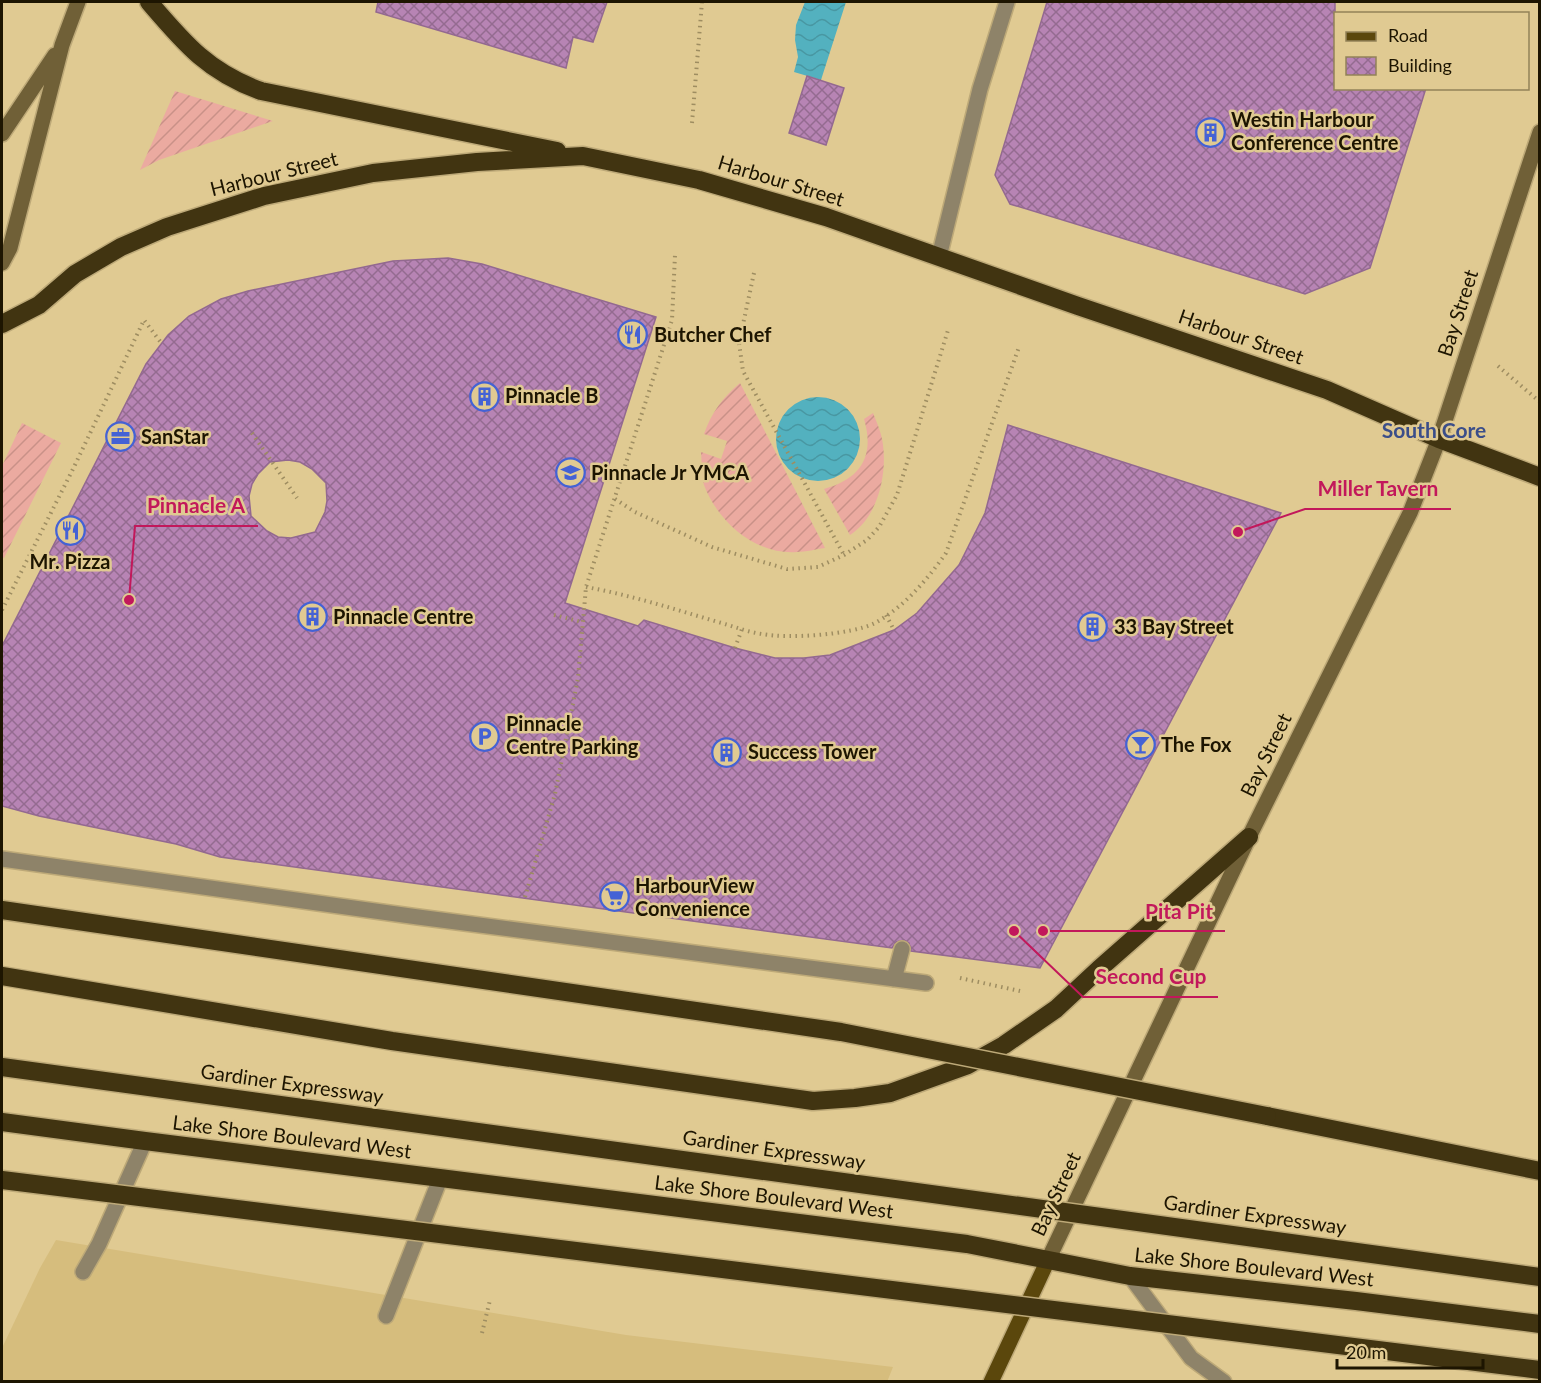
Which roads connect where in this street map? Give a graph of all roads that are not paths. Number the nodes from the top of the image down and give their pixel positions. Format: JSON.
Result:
{"nodes":[{"id":1,"x":78,"y":2,"type":"edge"},
{"id":2,"x":149,"y":2,"type":"edge"},
{"id":3,"x":1007,"y":2,"type":"edge"},
{"id":4,"x":62,"y":45,"type":"junction"},
{"id":5,"x":1539,"y":132,"type":"edge"},
{"id":6,"x":2,"y":134,"type":"edge"},
{"id":7,"x":583,"y":156,"type":"junction"},
{"id":8,"x":939,"y":257,"type":"junction"},
{"id":9,"x":2,"y":263,"type":"edge"},
{"id":10,"x":2,"y":324,"type":"edge"},
{"id":11,"x":1439,"y":439,"type":"junction"},
{"id":12,"x":1539,"y":477,"type":"edge"},
{"id":13,"x":1249,"y":837,"type":"junction"},
{"id":14,"x":2,"y":859,"type":"edge"},
{"id":15,"x":2,"y":910,"type":"edge"},
{"id":16,"x":902,"y":949,"type":"dead end"},
{"id":17,"x":2,"y":976,"type":"edge"},
{"id":18,"x":894,"y":979,"type":"junction"},
{"id":19,"x":926,"y":983,"type":"dead end"},
{"id":20,"x":2,"y":1066,"type":"edge"},
{"id":21,"x":2,"y":1122,"type":"edge"},
{"id":22,"x":145,"y":1142,"type":"junction"},
{"id":23,"x":1539,"y":1171,"type":"edge"},
{"id":24,"x":440,"y":1179,"type":"junction"},
{"id":25,"x":2,"y":1180,"type":"edge"},
{"id":26,"x":1048,"y":1260,"type":"junction"},
{"id":27,"x":83,"y":1272,"type":"dead end"},
{"id":28,"x":1130,"y":1276,"type":"junction"},
{"id":29,"x":1539,"y":1277,"type":"edge"},
{"id":30,"x":386,"y":1316,"type":"dead end"},
{"id":31,"x":1539,"y":1324,"type":"edge"},
{"id":32,"x":1539,"y":1370,"type":"edge"},
{"id":33,"x":991,"y":1382,"type":"edge"},
{"id":34,"x":1224,"y":1382,"type":"edge"}],
"edges":[{"from":1,"to":4,"type":"main road"},
{"from":2,"to":7,"type":"highway"},
{"from":3,"to":8,"type":"lane"},
{"from":4,"to":6,"type":"main road"},
{"from":4,"to":9,"type":"main road"},
{"from":5,"to":11,"type":"main road","name":"Bay Street"},
{"from":7,"to":8,"type":"highway","name":"Harbour Street"},
{"from":7,"to":10,"type":"highway","name":"Harbour Street"},
{"from":8,"to":11,"type":"highway","name":"Harbour Street"},
{"from":11,"to":12,"type":"highway","name":"Harbour Street"},
{"from":11,"to":13,"type":"main road","name":"Bay Street"},
{"from":13,"to":17,"type":"highway"},
{"from":13,"to":26,"type":"main road","name":"Bay Street"},
{"from":14,"to":18,"type":"lane"},
{"from":15,"to":23,"type":"highway","bridge":true},
{"from":16,"to":18,"type":"lane"},
{"from":18,"to":19,"type":"lane"},
{"from":20,"to":29,"type":"highway","name":"Gardiner Expressway","bridge":true},
{"from":21,"to":22,"type":"highway","name":"Lake Shore Boulevard West"},
{"from":22,"to":24,"type":"highway","name":"Lake Shore Boulevard West"},
{"from":22,"to":27,"type":"lane"},
{"from":24,"to":26,"type":"highway","name":"Lake Shore Boulevard West"},
{"from":24,"to":30,"type":"lane"},
{"from":25,"to":32,"type":"highway","bridge":true},
{"from":26,"to":28,"type":"highway","name":"Lake Shore Boulevard West"},
{"from":26,"to":33,"type":"main road","name":"Bay Street"},
{"from":28,"to":31,"type":"highway","name":"Lake Shore Boulevard West"},
{"from":28,"to":34,"type":"lane"}]}
